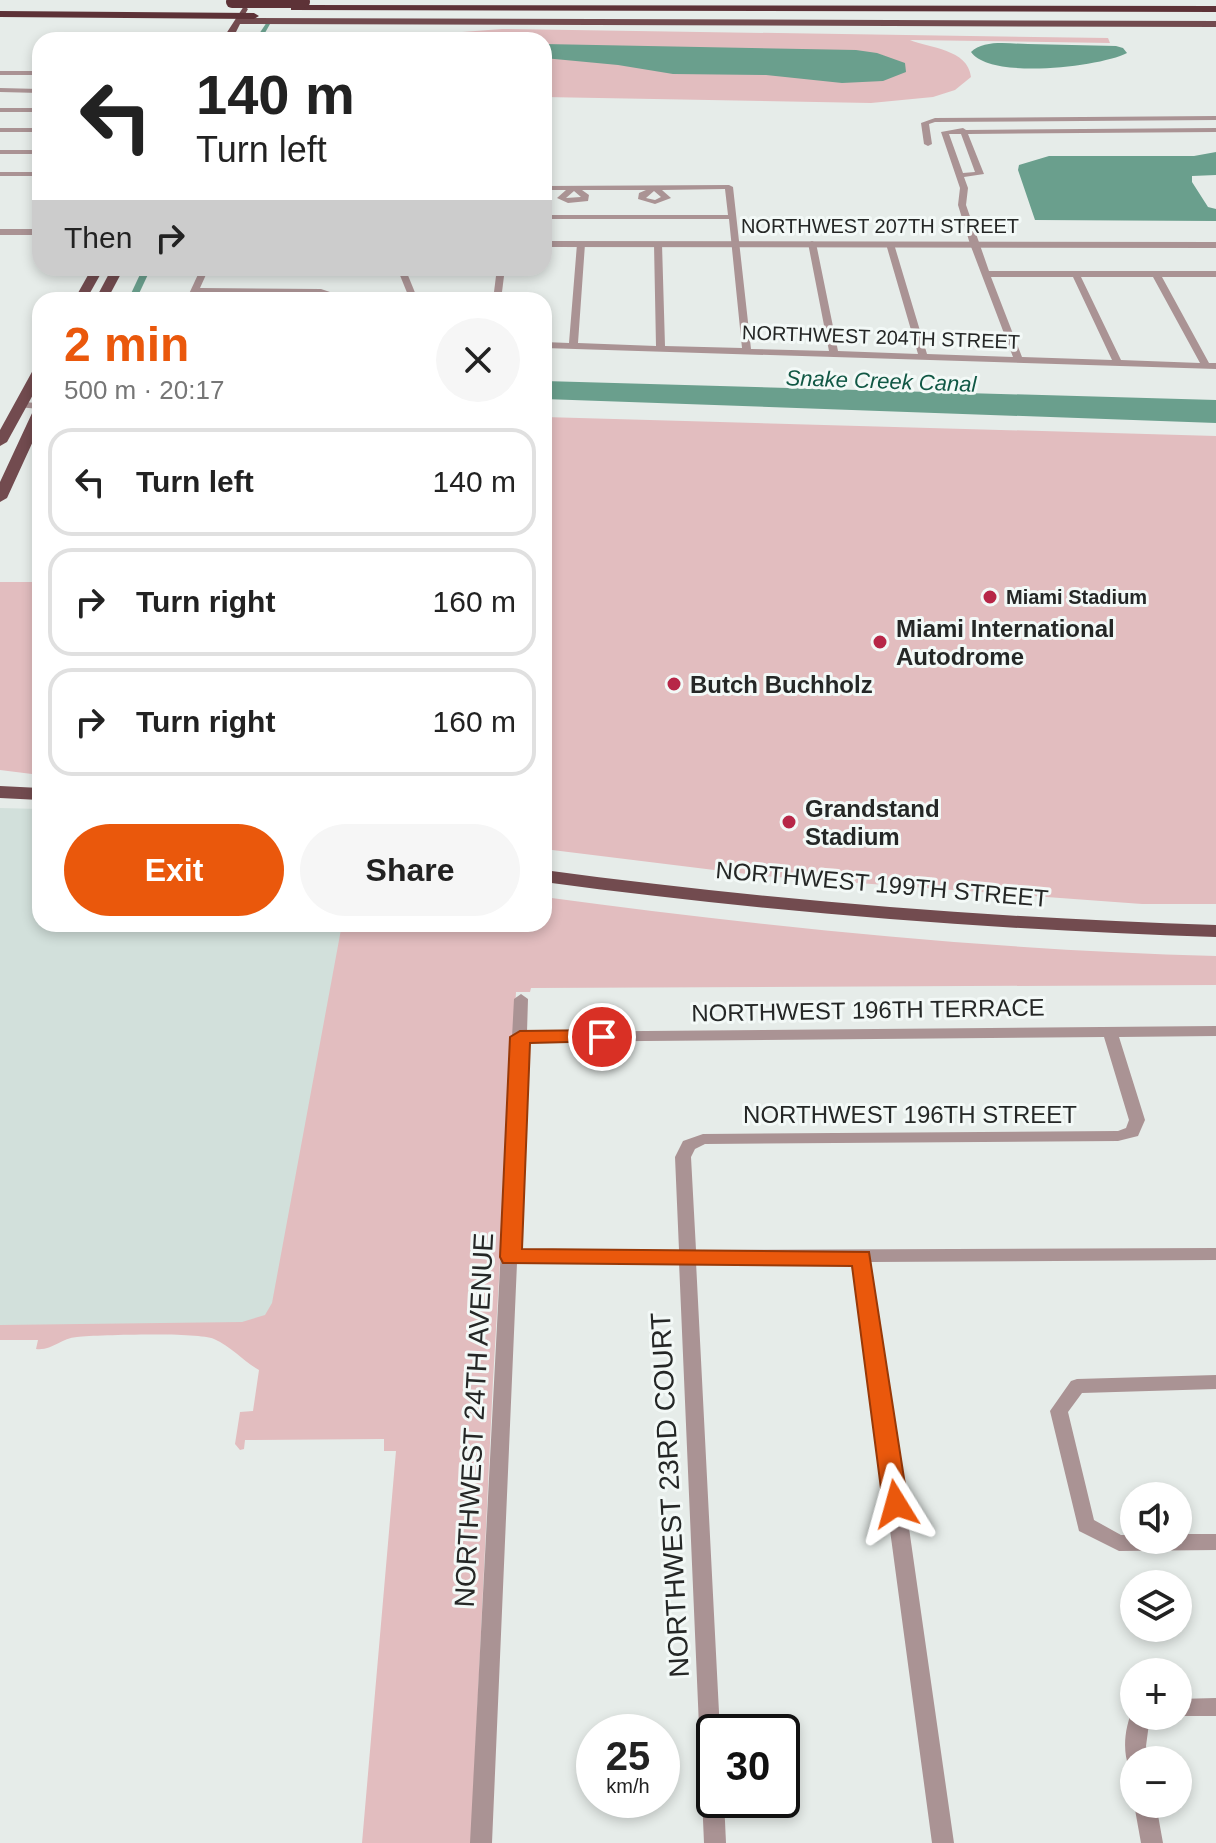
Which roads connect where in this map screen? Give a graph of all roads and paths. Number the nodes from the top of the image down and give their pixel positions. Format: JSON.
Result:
{"nodes":[{"id":1,"x":249,"y":0,"type":"edge"},
{"id":2,"x":262,"y":0,"type":"edge"},
{"id":3,"x":852,"y":0,"type":"edge"},
{"id":4,"x":1195,"y":0,"type":"edge"},
{"id":5,"x":224,"y":4,"type":"edge"},
{"id":6,"x":1028,"y":4,"type":"junction"},
{"id":7,"x":168,"y":5,"type":"dead end"},
{"id":8,"x":298,"y":5,"type":"edge"},
{"id":9,"x":0,"y":6,"type":"edge"},
{"id":10,"x":1216,"y":7,"type":"edge"},
{"id":11,"x":0,"y":14,"type":"edge"},
{"id":12,"x":111,"y":17,"type":"junction"},
{"id":13,"x":253,"y":18,"type":"junction"},
{"id":14,"x":444,"y":20,"type":"junction"},
{"id":15,"x":831,"y":20,"type":"junction"},
{"id":16,"x":1215,"y":21,"type":"edge"},
{"id":17,"x":237,"y":22,"type":"junction"},
{"id":18,"x":814,"y":23,"type":"junction"},
{"id":19,"x":231,"y":32,"type":"edge"},
{"id":20,"x":247,"y":32,"type":"dead end"},
{"id":21,"x":0,"y":73,"type":"edge"},
{"id":22,"x":32,"y":73,"type":"edge"},
{"id":23,"x":0,"y":90,"type":"edge"},
{"id":24,"x":32,"y":91,"type":"edge"},
{"id":25,"x":0,"y":110,"type":"edge"},
{"id":26,"x":32,"y":110,"type":"edge"},
{"id":27,"x":1216,"y":118,"type":"edge"},
{"id":28,"x":0,"y":130,"type":"edge"},
{"id":29,"x":32,"y":130,"type":"edge"},
{"id":30,"x":963,"y":130,"type":"junction"},
{"id":31,"x":1216,"y":130,"type":"edge"},
{"id":32,"x":928,"y":144,"type":"dead end"},
{"id":33,"x":0,"y":152,"type":"edge"},
{"id":34,"x":32,"y":152,"type":"edge"},
{"id":35,"x":0,"y":174,"type":"edge"},
{"id":36,"x":32,"y":174,"type":"edge"},
{"id":37,"x":960,"y":175,"type":"junction"},
{"id":38,"x":552,"y":188,"type":"edge"},
{"id":39,"x":552,"y":217,"type":"edge"},
{"id":40,"x":732,"y":217,"type":"junction"},
{"id":41,"x":0,"y":232,"type":"edge"},
{"id":42,"x":32,"y":232,"type":"edge"},
{"id":43,"x":736,"y":243,"type":"junction"},
{"id":44,"x":812,"y":243,"type":"junction"},
{"id":45,"x":552,"y":244,"type":"edge"},
{"id":46,"x":581,"y":244,"type":"junction"},
{"id":47,"x":658,"y":244,"type":"junction"},
{"id":48,"x":890,"y":244,"type":"junction"},
{"id":49,"x":974,"y":244,"type":"junction"},
{"id":50,"x":1216,"y":245,"type":"edge"},
{"id":51,"x":986,"y":274,"type":"junction"},
{"id":52,"x":1076,"y":274,"type":"junction"},
{"id":53,"x":1156,"y":274,"type":"junction"},
{"id":54,"x":1216,"y":274,"type":"edge"},
{"id":55,"x":291,"y":292,"type":"edge"},
{"id":56,"x":320,"y":292,"type":"edge"},
{"id":57,"x":552,"y":345,"type":"edge"},
{"id":58,"x":573,"y":346,"type":"junction"},
{"id":59,"x":661,"y":348,"type":"junction"},
{"id":60,"x":747,"y":351,"type":"junction"},
{"id":61,"x":834,"y":354,"type":"junction"},
{"id":62,"x":923,"y":357,"type":"junction"},
{"id":63,"x":1019,"y":360,"type":"junction"},
{"id":64,"x":1118,"y":363,"type":"junction"},
{"id":65,"x":1211,"y":366,"type":"edge"},
{"id":66,"x":32,"y":385,"type":"edge"},
{"id":67,"x":20,"y":405,"type":"junction"},
{"id":68,"x":32,"y":407,"type":"edge"},
{"id":69,"x":32,"y":426,"type":"edge"},
{"id":70,"x":0,"y":442,"type":"edge"},
{"id":71,"x":0,"y":498,"type":"edge"},
{"id":72,"x":0,"y":792,"type":"edge"},
{"id":73,"x":32,"y":794,"type":"edge"},
{"id":74,"x":552,"y":877,"type":"edge"},
{"id":75,"x":1216,"y":931,"type":"edge"},
{"id":76,"x":521,"y":999,"type":"dead end"},
{"id":77,"x":1110,"y":1031,"type":"junction"},
{"id":78,"x":1216,"y":1031,"type":"edge"},
{"id":79,"x":520,"y":1037,"type":"junction"},
{"id":80,"x":689,"y":1145,"type":"joint"},
{"id":81,"x":1216,"y":1254,"type":"edge"},
{"id":82,"x":511,"y":1257,"type":"junction"},
{"id":83,"x":686,"y":1257,"type":"junction"},
{"id":84,"x":862,"y":1258,"type":"junction"},
{"id":85,"x":1216,"y":1382,"type":"edge"},
{"id":86,"x":1216,"y":1542,"type":"edge"},
{"id":87,"x":1216,"y":1707,"type":"edge"},
{"id":88,"x":1192,"y":1708,"type":"edge"},
{"id":89,"x":1148,"y":1818,"type":"edge"},
{"id":90,"x":481,"y":1843,"type":"edge"},
{"id":91,"x":715,"y":1843,"type":"edge"},
{"id":92,"x":943,"y":1843,"type":"edge"},
{"id":93,"x":1152,"y":1843,"type":"edge"}],
"edges":[{"from":1,"to":17,"type":"main road"},
{"from":2,"to":13,"type":"main road"},
{"from":3,"to":8,"type":"highway"},
{"from":4,"to":6,"type":"highway"},
{"from":5,"to":8,"type":"highway","bridge":true},
{"from":5,"to":9,"type":"highway"},
{"from":6,"to":8,"type":"highway"},
{"from":6,"to":10,"type":"highway"},
{"from":7,"to":9,"type":"highway"},
{"from":8,"to":10,"type":"highway"},
{"from":11,"to":12,"type":"highway"},
{"from":12,"to":17,"type":"highway"},
{"from":12,"to":17,"type":"highway"},
{"from":13,"to":14,"type":"main road"},
{"from":13,"to":17,"type":"highway"},
{"from":13,"to":20,"type":"main road"},
{"from":14,"to":15,"type":"main road"},
{"from":14,"to":18,"type":"main road"},
{"from":15,"to":16,"type":"main road"},
{"from":15,"to":18,"type":"main road"},
{"from":16,"to":18,"type":"main road"},
{"from":17,"to":19,"type":"main road"},
{"from":21,"to":22,"type":"street"},
{"from":23,"to":24,"type":"street"},
{"from":25,"to":26,"type":"street"},
{"from":27,"to":32,"type":"street"},
{"from":28,"to":29,"type":"street"},
{"from":30,"to":31,"type":"street"},
{"from":30,"to":37,"type":"street"},
{"from":30,"to":37,"type":"street"},
{"from":33,"to":34,"type":"street"},
{"from":35,"to":36,"type":"street"},
{"from":37,"to":49,"type":"street"},
{"from":38,"to":40,"type":"street"},
{"from":39,"to":40,"type":"street"},
{"from":40,"to":43,"type":"street"},
{"from":41,"to":42,"type":"street"},
{"from":43,"to":44,"type":"street","name":"NORTHWEST 207TH STREET"},
{"from":43,"to":47,"type":"street","name":"NORTHWEST 207TH STREET"},
{"from":43,"to":60,"type":"street"},
{"from":44,"to":48,"type":"street","name":"NORTHWEST 207TH STREET"},
{"from":44,"to":61,"type":"street"},
{"from":45,"to":46,"type":"street","name":"NORTHWEST 207TH STREET"},
{"from":46,"to":47,"type":"street","name":"NORTHWEST 207TH STREET"},
{"from":46,"to":58,"type":"street"},
{"from":47,"to":59,"type":"street"},
{"from":48,"to":49,"type":"street","name":"NORTHWEST 207TH STREET"},
{"from":48,"to":62,"type":"street"},
{"from":49,"to":50,"type":"street","name":"NORTHWEST 207TH STREET"},
{"from":49,"to":51,"type":"street"},
{"from":51,"to":52,"type":"street"},
{"from":51,"to":63,"type":"street"},
{"from":52,"to":53,"type":"street"},
{"from":52,"to":64,"type":"street"},
{"from":53,"to":54,"type":"street"},
{"from":53,"to":65,"type":"street"},
{"from":55,"to":56,"type":"street"},
{"from":57,"to":58,"type":"street","name":"NORTHWEST 204TH STREET"},
{"from":58,"to":59,"type":"street","name":"NORTHWEST 204TH STREET"},
{"from":59,"to":60,"type":"street","name":"NORTHWEST 204TH STREET"},
{"from":60,"to":61,"type":"street","name":"NORTHWEST 204TH STREET"},
{"from":61,"to":62,"type":"street","name":"NORTHWEST 204TH STREET"},
{"from":62,"to":63,"type":"street","name":"NORTHWEST 204TH STREET"},
{"from":63,"to":64,"type":"street","name":"NORTHWEST 204TH STREET"},
{"from":64,"to":65,"type":"street","name":"NORTHWEST 204TH STREET"},
{"from":66,"to":67,"type":"main road"},
{"from":67,"to":68,"type":"street"},
{"from":67,"to":70,"type":"main road"},
{"from":69,"to":71,"type":"main road"},
{"from":72,"to":73,"type":"main road"},
{"from":74,"to":75,"type":"main road","name":"NORTHWEST 199TH STREET"},
{"from":76,"to":79,"type":"street","name":"NORTHWEST 24TH AVENUE"},
{"from":77,"to":78,"type":"street","name":"NORTHWEST 196TH TERRACE"},
{"from":77,"to":79,"type":"street","name":"NORTHWEST 196TH TERRACE"},
{"from":77,"to":80,"type":"street","name":"NORTHWEST 196TH STREET"},
{"from":79,"to":82,"type":"street","name":"NORTHWEST 24TH AVENUE"},
{"from":80,"to":83,"type":"street","name":"NORTHWEST 23RD COURT"},
{"from":81,"to":84,"type":"street"},
{"from":82,"to":83,"type":"street"},
{"from":82,"to":90,"type":"street","name":"NORTHWEST 24TH AVENUE"},
{"from":83,"to":84,"type":"street"},
{"from":83,"to":91,"type":"street","name":"NORTHWEST 23RD COURT"},
{"from":84,"to":92,"type":"street"},
{"from":85,"to":86,"type":"street"},
{"from":87,"to":88,"type":"street"},
{"from":89,"to":93,"type":"street"}]}
